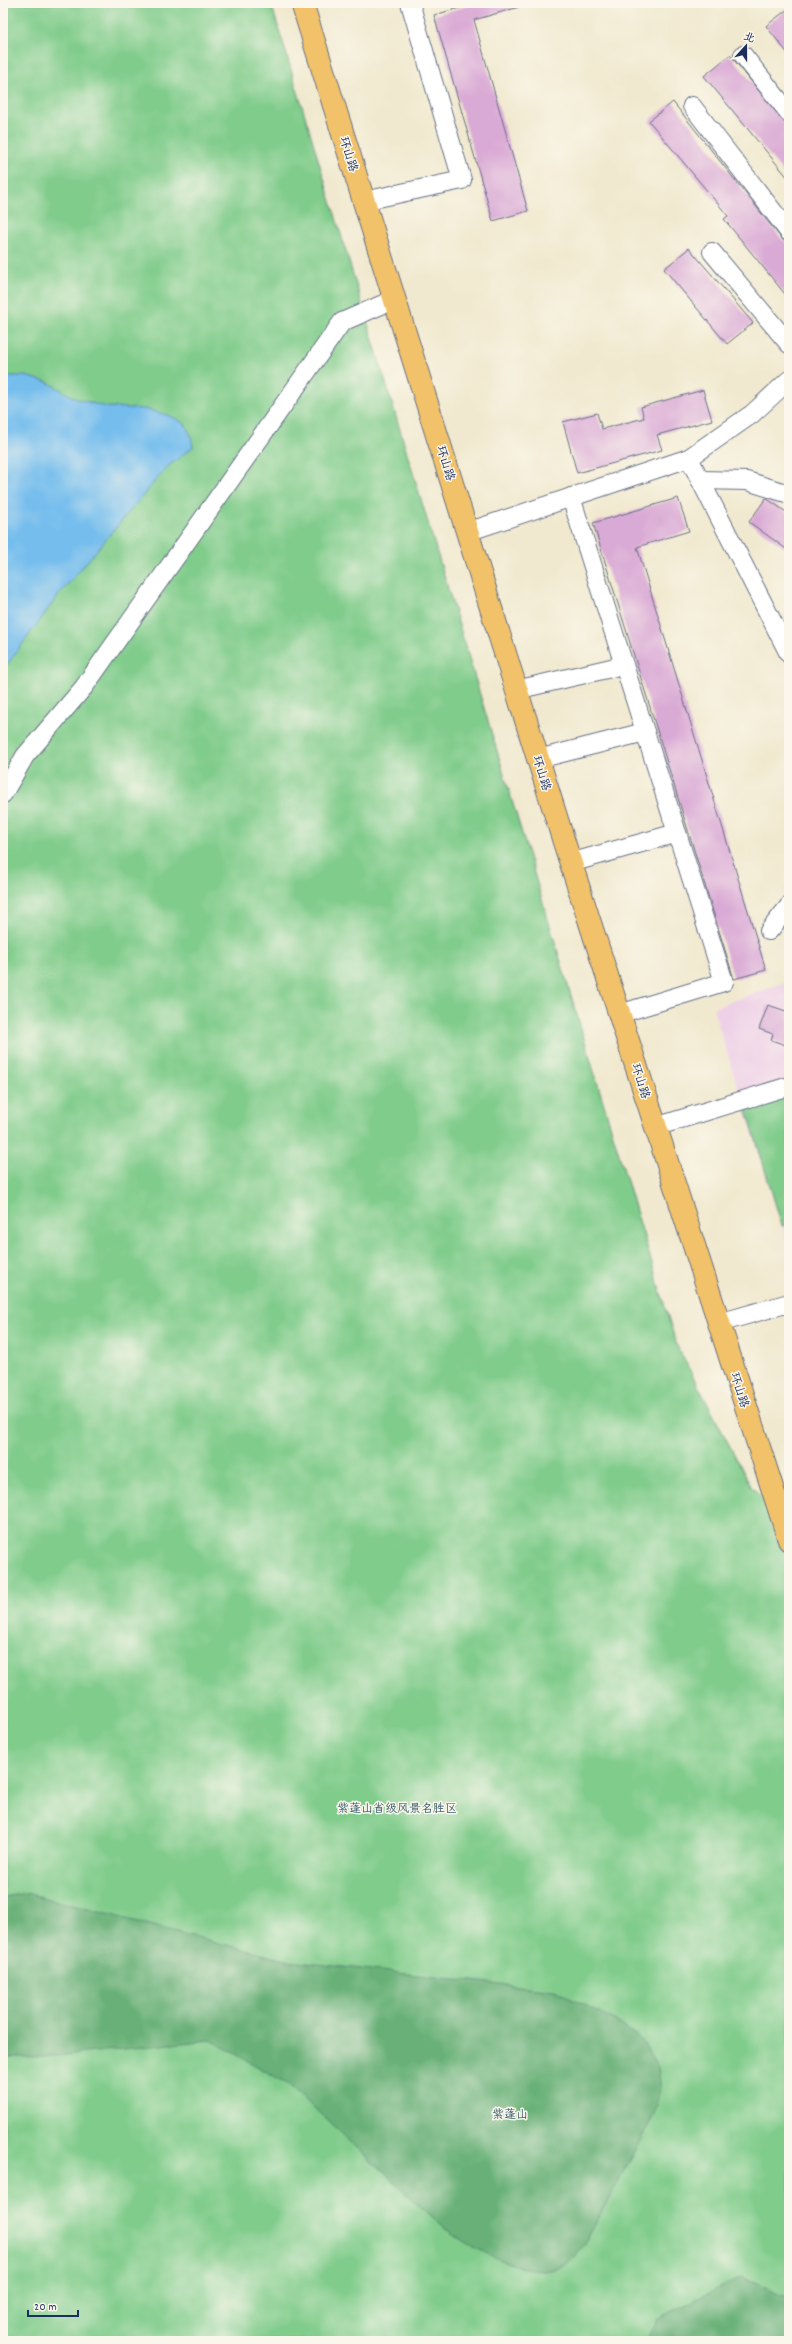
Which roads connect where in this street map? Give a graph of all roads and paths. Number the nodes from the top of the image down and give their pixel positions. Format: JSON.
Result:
{"nodes":[{"id":1,"x":302,"y":3,"type":"edge"},
{"id":2,"x":410,"y":3,"type":"edge"},
{"id":3,"x":743,"y":55,"type":"dead end"},
{"id":4,"x":692,"y":106,"type":"dead end"},
{"id":5,"x":789,"y":113,"type":"edge"},
{"id":6,"x":364,"y":202,"type":"junction"},
{"id":7,"x":789,"y":232,"type":"edge"},
{"id":8,"x":712,"y":252,"type":"dead end"},
{"id":9,"x":395,"y":299,"type":"junction"},
{"id":10,"x":789,"y":344,"type":"edge"},
{"id":11,"x":786,"y":388,"type":"edge"},
{"id":12,"x":689,"y":458,"type":"junction"},
{"id":13,"x":701,"y":480,"type":"junction"},
{"id":14,"x":789,"y":494,"type":"edge"},
{"id":15,"x":571,"y":497,"type":"junction"},
{"id":16,"x":467,"y":532,"type":"junction"},
{"id":17,"x":789,"y":654,"type":"edge"},
{"id":18,"x":624,"y":665,"type":"junction"},
{"id":19,"x":516,"y":690,"type":"junction"},
{"id":20,"x":646,"y":732,"type":"junction"},
{"id":21,"x":538,"y":759,"type":"junction"},
{"id":22,"x":3,"y":794,"type":"edge"},
{"id":23,"x":677,"y":833,"type":"junction"},
{"id":24,"x":570,"y":863,"type":"junction"},
{"id":25,"x":789,"y":906,"type":"edge"},
{"id":26,"x":769,"y":931,"type":"dead end"},
{"id":27,"x":619,"y":1014,"type":"junction"},
{"id":28,"x":789,"y":1086,"type":"edge"},
{"id":29,"x":655,"y":1126,"type":"junction"},
{"id":30,"x":789,"y":1303,"type":"edge"},
{"id":31,"x":719,"y":1323,"type":"junction"},
{"id":32,"x":789,"y":1540,"type":"edge"}],
"edges":[{"from":1,"to":6,"type":"main road","name":"环山路"},
{"from":2,"to":6,"type":"street"},
{"from":3,"to":5,"type":"street"},
{"from":4,"to":7,"type":"street"},
{"from":6,"to":9,"type":"main road","name":"环山路"},
{"from":8,"to":10,"type":"street"},
{"from":9,"to":16,"type":"main road","name":"环山路"},
{"from":9,"to":22,"type":"street"},
{"from":11,"to":12,"type":"street"},
{"from":12,"to":13,"type":"street"},
{"from":12,"to":15,"type":"street"},
{"from":13,"to":14,"type":"street"},
{"from":13,"to":17,"type":"street"},
{"from":15,"to":16,"type":"street"},
{"from":15,"to":18,"type":"street"},
{"from":16,"to":19,"type":"main road","name":"环山路"},
{"from":18,"to":19,"type":"street"},
{"from":18,"to":20,"type":"street"},
{"from":19,"to":21,"type":"main road","name":"环山路"},
{"from":20,"to":21,"type":"street"},
{"from":20,"to":23,"type":"street"},
{"from":21,"to":24,"type":"main road","name":"环山路"},
{"from":23,"to":24,"type":"street"},
{"from":23,"to":27,"type":"street"},
{"from":24,"to":27,"type":"main road","name":"环山路"},
{"from":25,"to":26,"type":"street"},
{"from":27,"to":29,"type":"main road","name":"环山路"},
{"from":28,"to":29,"type":"street"},
{"from":29,"to":31,"type":"main road","name":"环山路"},
{"from":30,"to":31,"type":"street"},
{"from":31,"to":32,"type":"main road","name":"环山路"}]}
